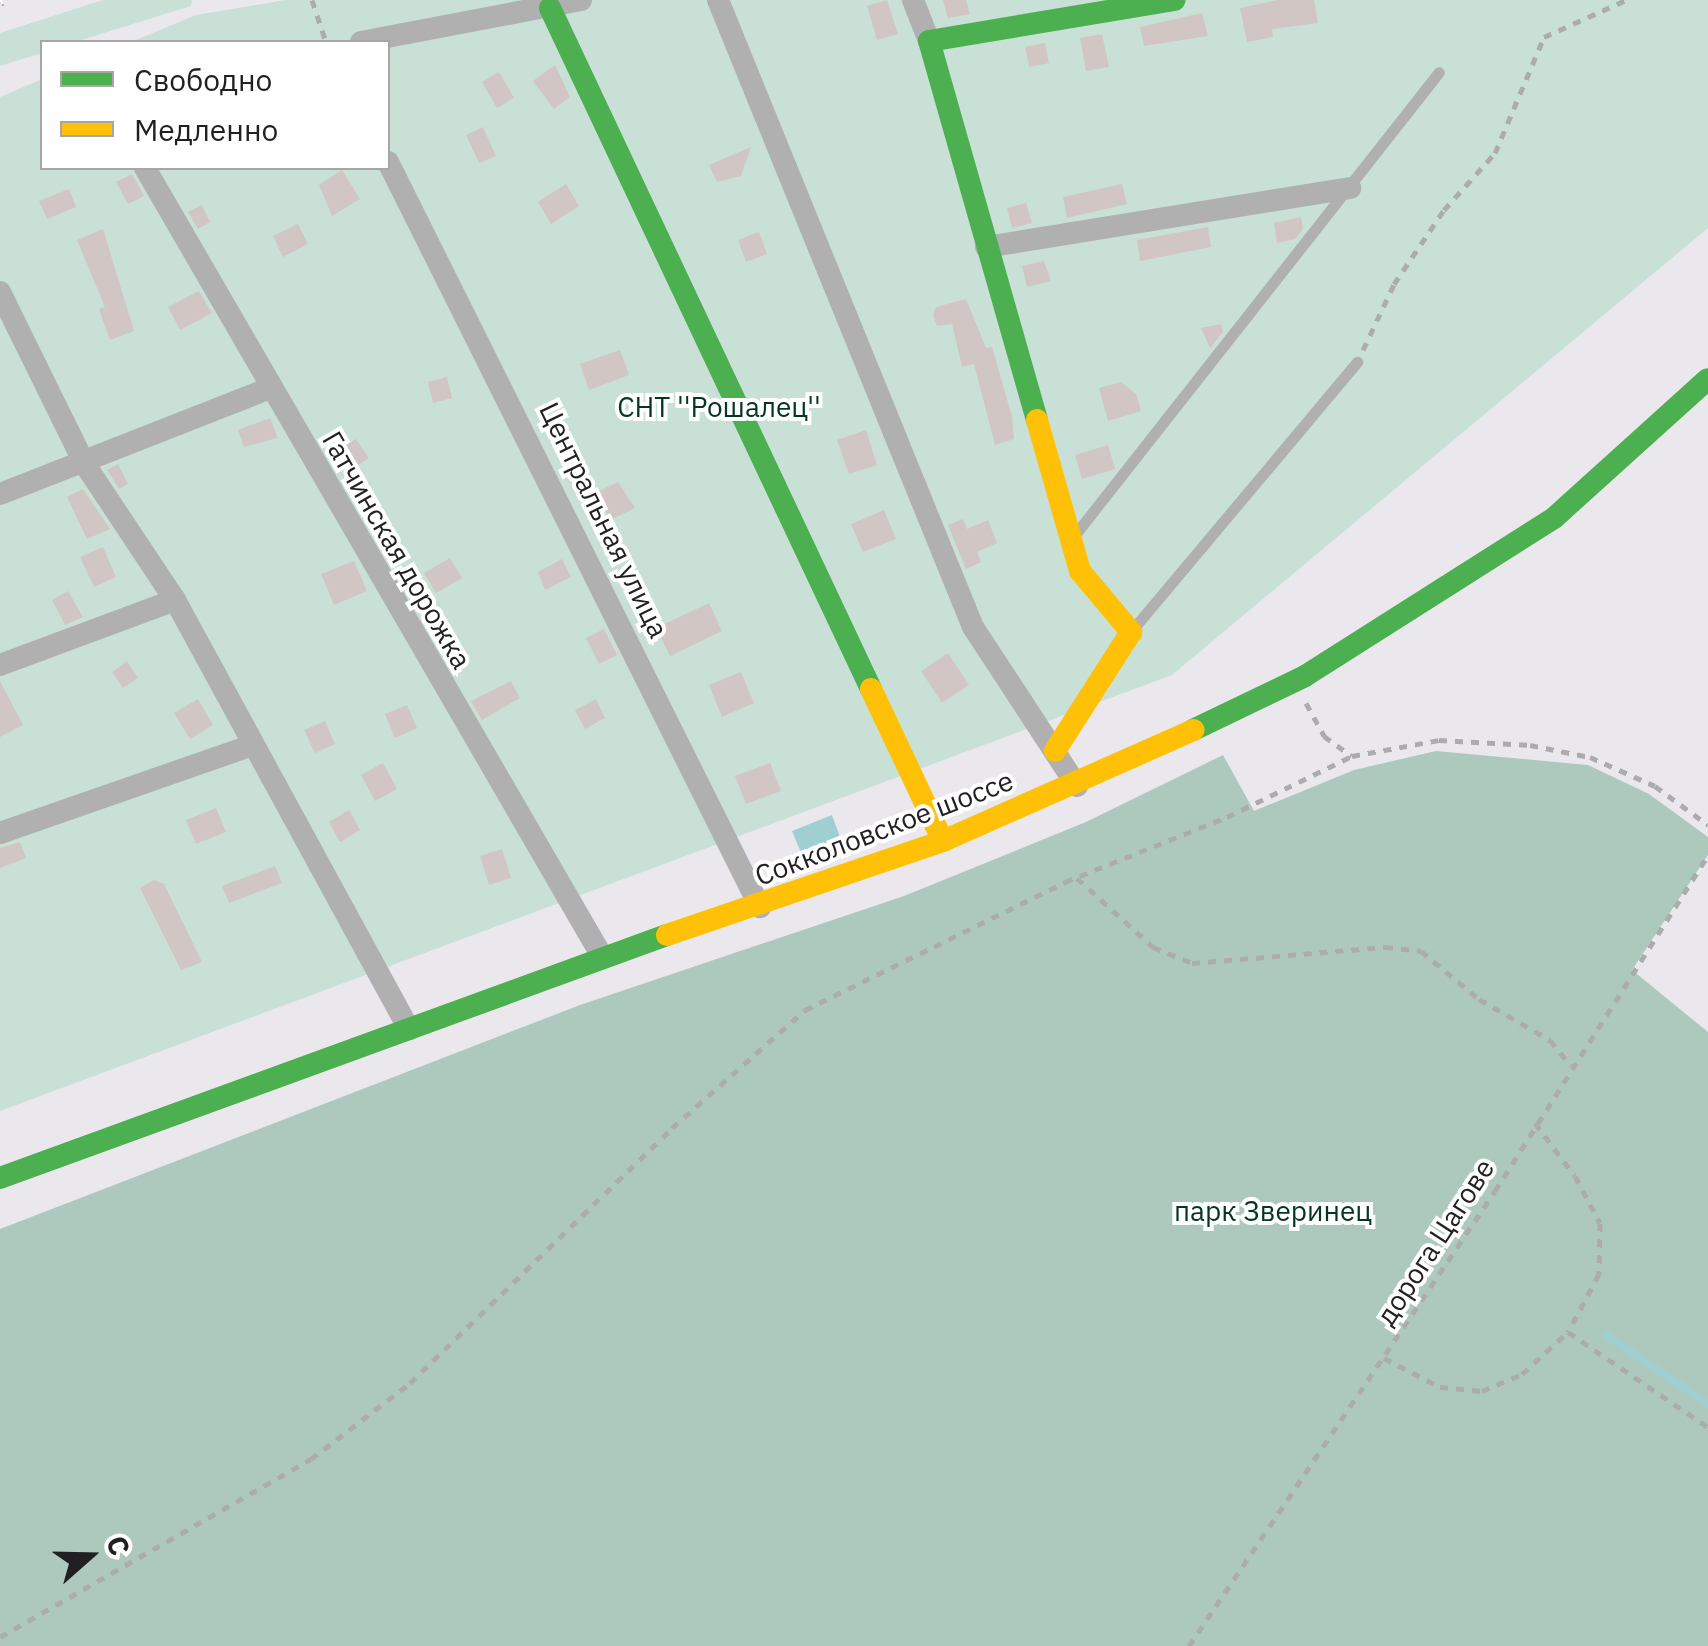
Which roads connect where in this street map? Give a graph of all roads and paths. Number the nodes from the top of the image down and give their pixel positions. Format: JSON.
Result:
{"nodes":[{"id":1,"x":312,"y":0,"type":"edge"},
{"id":2,"x":581,"y":0,"type":"edge"},
{"id":3,"x":718,"y":0,"type":"edge"},
{"id":4,"x":914,"y":0,"type":"edge"},
{"id":5,"x":1174,"y":0,"type":"edge"},
{"id":6,"x":1626,"y":0,"type":"edge"},
{"id":7,"x":550,"y":8,"type":"junction"},
{"id":8,"x":325,"y":40,"type":"edge"},
{"id":9,"x":372,"y":40,"type":"edge"},
{"id":10,"x":928,"y":41,"type":"junction"},
{"id":11,"x":1439,"y":72,"type":"dead end"},
{"id":12,"x":390,"y":166,"type":"edge"},
{"id":13,"x":146,"y":170,"type":"edge"},
{"id":14,"x":1350,"y":188,"type":"junction"},
{"id":15,"x":986,"y":247,"type":"junction"},
{"id":16,"x":0,"y":292,"type":"edge"},
{"id":17,"x":7,"y":330,"type":"edge"},
{"id":18,"x":1357,"y":362,"type":"joint"},
{"id":19,"x":1708,"y":379,"type":"edge"},
{"id":20,"x":271,"y":388,"type":"junction"},
{"id":21,"x":84,"y":462,"type":"junction"},
{"id":22,"x":0,"y":494,"type":"edge"},
{"id":23,"x":1071,"y":540,"type":"junction"},
{"id":24,"x":175,"y":600,"type":"junction"},
{"id":25,"x":1130,"y":632,"type":"junction"},
{"id":26,"x":0,"y":665,"type":"edge"},
{"id":27,"x":1296,"y":681,"type":"junction"},
{"id":28,"x":250,"y":746,"type":"junction"},
{"id":29,"x":1055,"y":751,"type":"junction"},
{"id":30,"x":1352,"y":756,"type":"junction"},
{"id":31,"x":1077,"y":786,"type":"junction"},
{"id":32,"x":1708,"y":825,"type":"edge"},
{"id":33,"x":0,"y":833,"type":"edge"},
{"id":34,"x":943,"y":841,"type":"junction"},
{"id":35,"x":1708,"y":855,"type":"edge"},
{"id":36,"x":1077,"y":878,"type":"junction"},
{"id":37,"x":760,"y":907,"type":"junction"},
{"id":38,"x":603,"y":958,"type":"junction"},
{"id":39,"x":409,"y":1029,"type":"junction"},
{"id":40,"x":1571,"y":1066,"type":"junction"},
{"id":41,"x":1535,"y":1123,"type":"junction"},
{"id":42,"x":0,"y":1178,"type":"edge"},
{"id":43,"x":1568,"y":1332,"type":"junction"},
{"id":44,"x":1383,"y":1358,"type":"junction"},
{"id":45,"x":1708,"y":1427,"type":"edge"},
{"id":46,"x":0,"y":1637,"type":"edge"},
{"id":47,"x":1189,"y":1646,"type":"edge"}],
"edges":[{"from":1,"to":8,"type":"path"},
{"from":2,"to":7,"type":"street"},
{"from":3,"to":29,"type":"street"},
{"from":4,"to":10,"type":"street"},
{"from":5,"to":10,"type":"street"},
{"from":6,"to":18,"type":"path"},
{"from":7,"to":9,"type":"street"},
{"from":7,"to":34,"type":"street"},
{"from":10,"to":15,"type":"street"},
{"from":11,"to":14,"type":"lane"},
{"from":12,"to":37,"type":"street","name":"Центральная улица"},
{"from":13,"to":20,"type":"street","name":"Гатчинская дорожка"},
{"from":14,"to":15,"type":"street"},
{"from":14,"to":23,"type":"lane"},
{"from":15,"to":23,"type":"street"},
{"from":16,"to":17,"type":"street"},
{"from":17,"to":21,"type":"street"},
{"from":18,"to":25,"type":"lane"},
{"from":19,"to":27,"type":"street","name":"Сокколовское шоссе"},
{"from":20,"to":21,"type":"street"},
{"from":20,"to":38,"type":"street","name":"Гатчинская дорожка"},
{"from":21,"to":22,"type":"street"},
{"from":21,"to":24,"type":"street"},
{"from":23,"to":25,"type":"street"},
{"from":24,"to":26,"type":"street"},
{"from":24,"to":28,"type":"street"},
{"from":25,"to":29,"type":"street"},
{"from":27,"to":30,"type":"path"},
{"from":27,"to":31,"type":"street","name":"Сокколовское шоссе"},
{"from":28,"to":33,"type":"street"},
{"from":28,"to":39,"type":"street"},
{"from":29,"to":31,"type":"street"},
{"from":30,"to":32,"type":"path"},
{"from":30,"to":36,"type":"path"},
{"from":31,"to":34,"type":"street","name":"Сокколовское шоссе"},
{"from":34,"to":37,"type":"street","name":"Сокколовское шоссе"},
{"from":35,"to":40,"type":"path","name":"дорога Цагове"},
{"from":36,"to":40,"type":"path"},
{"from":36,"to":46,"type":"path"},
{"from":37,"to":38,"type":"street","name":"Сокколовское шоссе"},
{"from":38,"to":39,"type":"street","name":"Сокколовское шоссе"},
{"from":39,"to":42,"type":"street","name":"Сокколовское шоссе"},
{"from":40,"to":41,"type":"path","name":"дорога Цагове"},
{"from":41,"to":43,"type":"path"},
{"from":41,"to":44,"type":"path","name":"дорога Цагове"},
{"from":43,"to":44,"type":"path"},
{"from":43,"to":45,"type":"path"},
{"from":44,"to":47,"type":"path","name":"дорога Цагове"}]}
